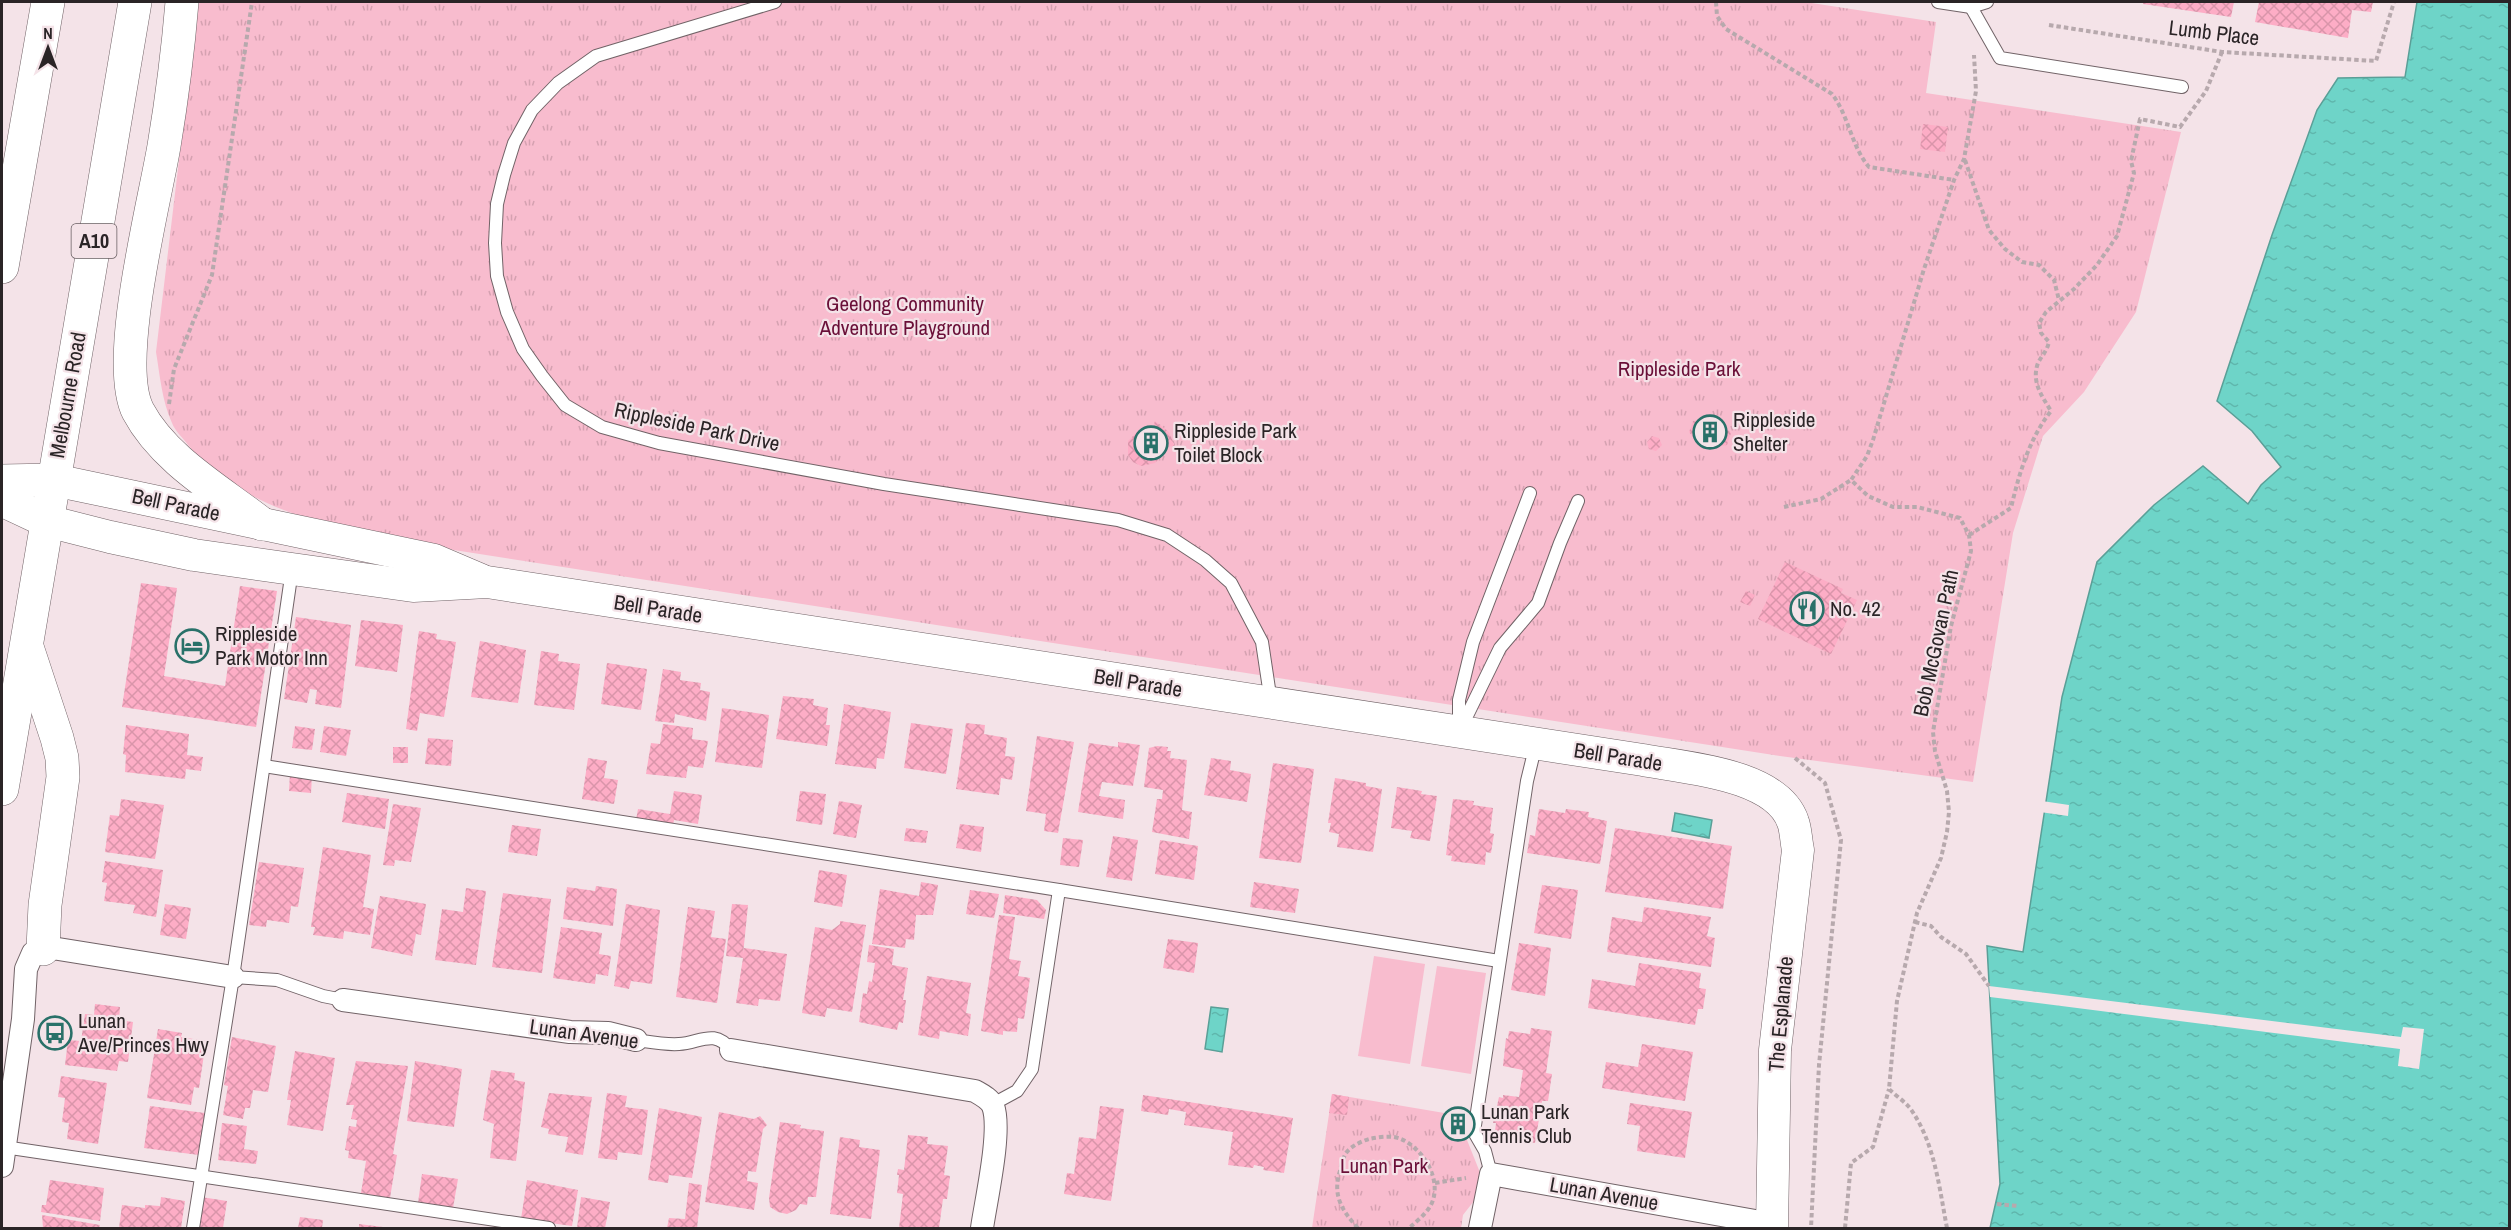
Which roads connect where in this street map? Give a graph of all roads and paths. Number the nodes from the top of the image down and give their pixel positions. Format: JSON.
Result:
{"nodes":[{"id":1,"x":48,"y":2,"type":"edge"},
{"id":2,"x":135,"y":2,"type":"edge"},
{"id":3,"x":182,"y":2,"type":"edge"},
{"id":4,"x":252,"y":2,"type":"edge"},
{"id":5,"x":775,"y":2,"type":"edge"},
{"id":6,"x":1716,"y":2,"type":"edge"},
{"id":7,"x":1938,"y":2,"type":"edge"},
{"id":8,"x":1987,"y":2,"type":"edge"},
{"id":9,"x":2394,"y":2,"type":"edge"},
{"id":10,"x":1971,"y":7,"type":"junction"},
{"id":11,"x":2049,"y":25,"type":"dead end"},
{"id":12,"x":2222,"y":52,"type":"junction"},
{"id":13,"x":2182,"y":87,"type":"dead end"},
{"id":14,"x":1964,"y":159,"type":"junction"},
{"id":15,"x":1954,"y":180,"type":"junction"},
{"id":16,"x":2,"y":267,"type":"edge"},
{"id":17,"x":2059,"y":300,"type":"junction"},
{"id":18,"x":168,"y":410,"type":"dead end"},
{"id":19,"x":54,"y":480,"type":"junction"},
{"id":20,"x":1851,"y":480,"type":"junction"},
{"id":21,"x":2,"y":481,"type":"edge"},
{"id":22,"x":1530,"y":493,"type":"dead end"},
{"id":23,"x":2,"y":500,"type":"edge"},
{"id":24,"x":1578,"y":501,"type":"dead end"},
{"id":25,"x":1784,"y":507,"type":"dead end"},
{"id":26,"x":47,"y":521,"type":"junction"},
{"id":27,"x":262,"y":524,"type":"junction"},
{"id":28,"x":1969,"y":535,"type":"junction"},
{"id":29,"x":292,"y":569,"type":"junction"},
{"id":30,"x":487,"y":582,"type":"junction"},
{"id":31,"x":26,"y":642,"type":"junction"},
{"id":32,"x":1271,"y":704,"type":"junction"},
{"id":33,"x":1459,"y":732,"type":"junction"},
{"id":34,"x":1536,"y":744,"type":"junction"},
{"id":35,"x":1795,"y":758,"type":"dead end"},
{"id":36,"x":264,"y":766,"type":"junction"},
{"id":37,"x":2,"y":789,"type":"edge"},
{"id":38,"x":1782,"y":804,"type":"joint"},
{"id":39,"x":1059,"y":890,"type":"junction"},
{"id":40,"x":1915,"y":922,"type":"junction"},
{"id":41,"x":43,"y":949,"type":"junction"},
{"id":42,"x":1499,"y":961,"type":"junction"},
{"id":43,"x":233,"y":977,"type":"junction"},
{"id":44,"x":1989,"y":986,"type":"dead end"},
{"id":45,"x":343,"y":1000,"type":"joint"},
{"id":46,"x":636,"y":1040,"type":"joint"},
{"id":47,"x":731,"y":1050,"type":"joint"},
{"id":48,"x":1888,"y":1089,"type":"junction"},
{"id":49,"x":993,"y":1104,"type":"junction"},
{"id":50,"x":3,"y":1157,"type":"edge"},
{"id":51,"x":1491,"y":1174,"type":"junction"},
{"id":52,"x":201,"y":1177,"type":"junction"},
{"id":53,"x":1997,"y":1204,"type":"dead end"},
{"id":54,"x":2018,"y":1206,"type":"dead end"},
{"id":55,"x":1772,"y":1226,"type":"edge"},
{"id":56,"x":193,"y":1228,"type":"edge"},
{"id":57,"x":549,"y":1228,"type":"edge"},
{"id":58,"x":982,"y":1228,"type":"edge"},
{"id":59,"x":1358,"y":1228,"type":"edge"},
{"id":60,"x":1409,"y":1228,"type":"edge"},
{"id":61,"x":1480,"y":1228,"type":"edge"},
{"id":62,"x":1811,"y":1228,"type":"edge"},
{"id":63,"x":1845,"y":1228,"type":"edge"},
{"id":64,"x":1947,"y":1228,"type":"edge"}],
"edges":[{"from":1,"to":16,"type":"highway"},
{"from":2,"to":19,"type":"highway","name":"Melbourne Road","number":"A10"},
{"from":3,"to":27,"type":"highway"},
{"from":4,"to":18,"type":"path"},
{"from":5,"to":32,"type":"lane","name":"Rippleside Park Drive"},
{"from":6,"to":15,"type":"path"},
{"from":7,"to":10,"type":"lane"},
{"from":8,"to":10,"type":"lane"},
{"from":9,"to":12,"type":"path","name":"Lumb Place"},
{"from":10,"to":13,"type":"lane"},
{"from":10,"to":14,"type":"path"},
{"from":11,"to":12,"type":"path","name":"Lumb Place"},
{"from":12,"to":17,"type":"path"},
{"from":14,"to":15,"type":"path"},
{"from":14,"to":17,"type":"path"},
{"from":15,"to":20,"type":"path"},
{"from":17,"to":28,"type":"path"},
{"from":19,"to":21,"type":"highway","name":"Bell Parade"},
{"from":19,"to":26,"type":"highway","name":"Melbourne Road","number":"A10"},
{"from":19,"to":27,"type":"street","name":"Bell Parade"},
{"from":20,"to":25,"type":"path"},
{"from":20,"to":28,"type":"path"},
{"from":22,"to":33,"type":"lane"},
{"from":23,"to":26,"type":"highway","name":"Bell Parade"},
{"from":24,"to":33,"type":"lane"},
{"from":26,"to":29,"type":"street","name":"Bell Parade"},
{"from":26,"to":31,"type":"highway","name":"Melbourne Road","number":"A10"},
{"from":27,"to":30,"type":"street","name":"Bell Parade"},
{"from":28,"to":40,"type":"path","name":"Bob McGovan Path"},
{"from":29,"to":30,"type":"street","name":"Bell Parade"},
{"from":29,"to":36,"type":"lane"},
{"from":30,"to":32,"type":"street","name":"Bell Parade"},
{"from":31,"to":37,"type":"highway","name":"Melbourne Road","number":"A10"},
{"from":31,"to":41,"type":"highway"},
{"from":32,"to":33,"type":"street","name":"Bell Parade"},
{"from":33,"to":34,"type":"street","name":"Bell Parade"},
{"from":34,"to":38,"type":"street","name":"Bell Parade"},
{"from":34,"to":42,"type":"lane"},
{"from":35,"to":62,"type":"path"},
{"from":36,"to":39,"type":"lane"},
{"from":36,"to":43,"type":"lane"},
{"from":38,"to":55,"type":"street","name":"The Esplanade"},
{"from":39,"to":42,"type":"lane"},
{"from":39,"to":49,"type":"lane"},
{"from":40,"to":44,"type":"path"},
{"from":40,"to":48,"type":"path","name":"Bob McGovan Path"},
{"from":41,"to":43,"type":"street","name":"Lunan Avenue"},
{"from":41,"to":50,"type":"street"},
{"from":42,"to":51,"type":"lane"},
{"from":43,"to":45,"type":"lane","name":"Lunan Avenue"},
{"from":43,"to":52,"type":"lane"},
{"from":45,"to":46,"type":"street","name":"Lunan Avenue"},
{"from":46,"to":47,"type":"lane","name":"Lunan Avenue"},
{"from":47,"to":49,"type":"street","name":"Lunan Avenue"},
{"from":48,"to":63,"type":"path","name":"Bob McGovan Path"},
{"from":48,"to":64,"type":"path"},
{"from":49,"to":58,"type":"street"},
{"from":50,"to":52,"type":"lane"},
{"from":51,"to":55,"type":"street","name":"Lunan Avenue"},
{"from":51,"to":61,"type":"street"},
{"from":52,"to":56,"type":"lane"},
{"from":52,"to":57,"type":"lane"},
{"from":53,"to":54,"type":"path"},
{"from":59,"to":60,"type":"path"}]}
